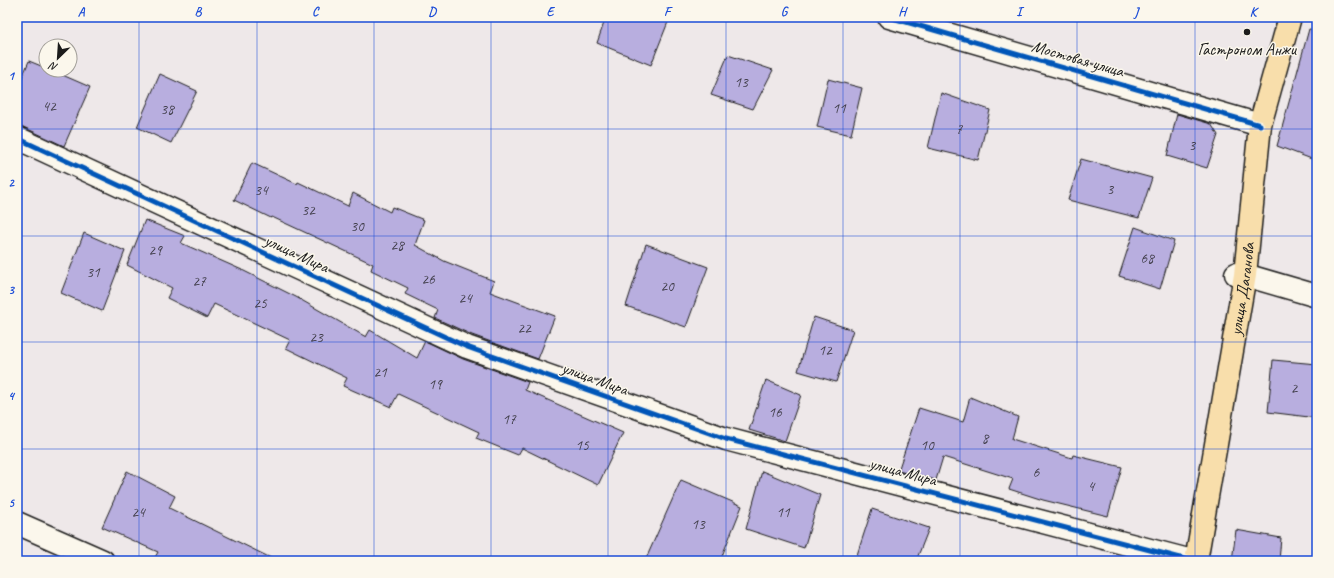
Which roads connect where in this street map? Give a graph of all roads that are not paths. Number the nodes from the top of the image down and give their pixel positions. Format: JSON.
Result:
{"nodes":[{"id":1,"x":888,"y":17,"type":"edge"},
{"id":2,"x":1276,"y":17,"type":"edge"},
{"id":3,"x":1290,"y":17,"type":"edge"},
{"id":4,"x":1255,"y":124,"type":"junction"},
{"id":5,"x":17,"y":138,"type":"edge"},
{"id":6,"x":1241,"y":274,"type":"junction"},
{"id":7,"x":1317,"y":296,"type":"edge"},
{"id":8,"x":17,"y":523,"type":"edge"},
{"id":9,"x":103,"y":561,"type":"edge"},
{"id":10,"x":1191,"y":561,"type":"edge"}],
"edges":[{"from":1,"to":4,"type":"street","name":"Мостовая улица"},
{"from":2,"to":4,"type":"main road","name":"улица Даганова"},
{"from":3,"to":4,"type":"main road","name":"улица Даганова"},
{"from":4,"to":6,"type":"main road","name":"улица Даганова"},
{"from":5,"to":10,"type":"street","name":"улица Мира"},
{"from":6,"to":7,"type":"street"},
{"from":6,"to":10,"type":"main road","name":"улица Даганова"},
{"from":8,"to":9,"type":"street"}]}
